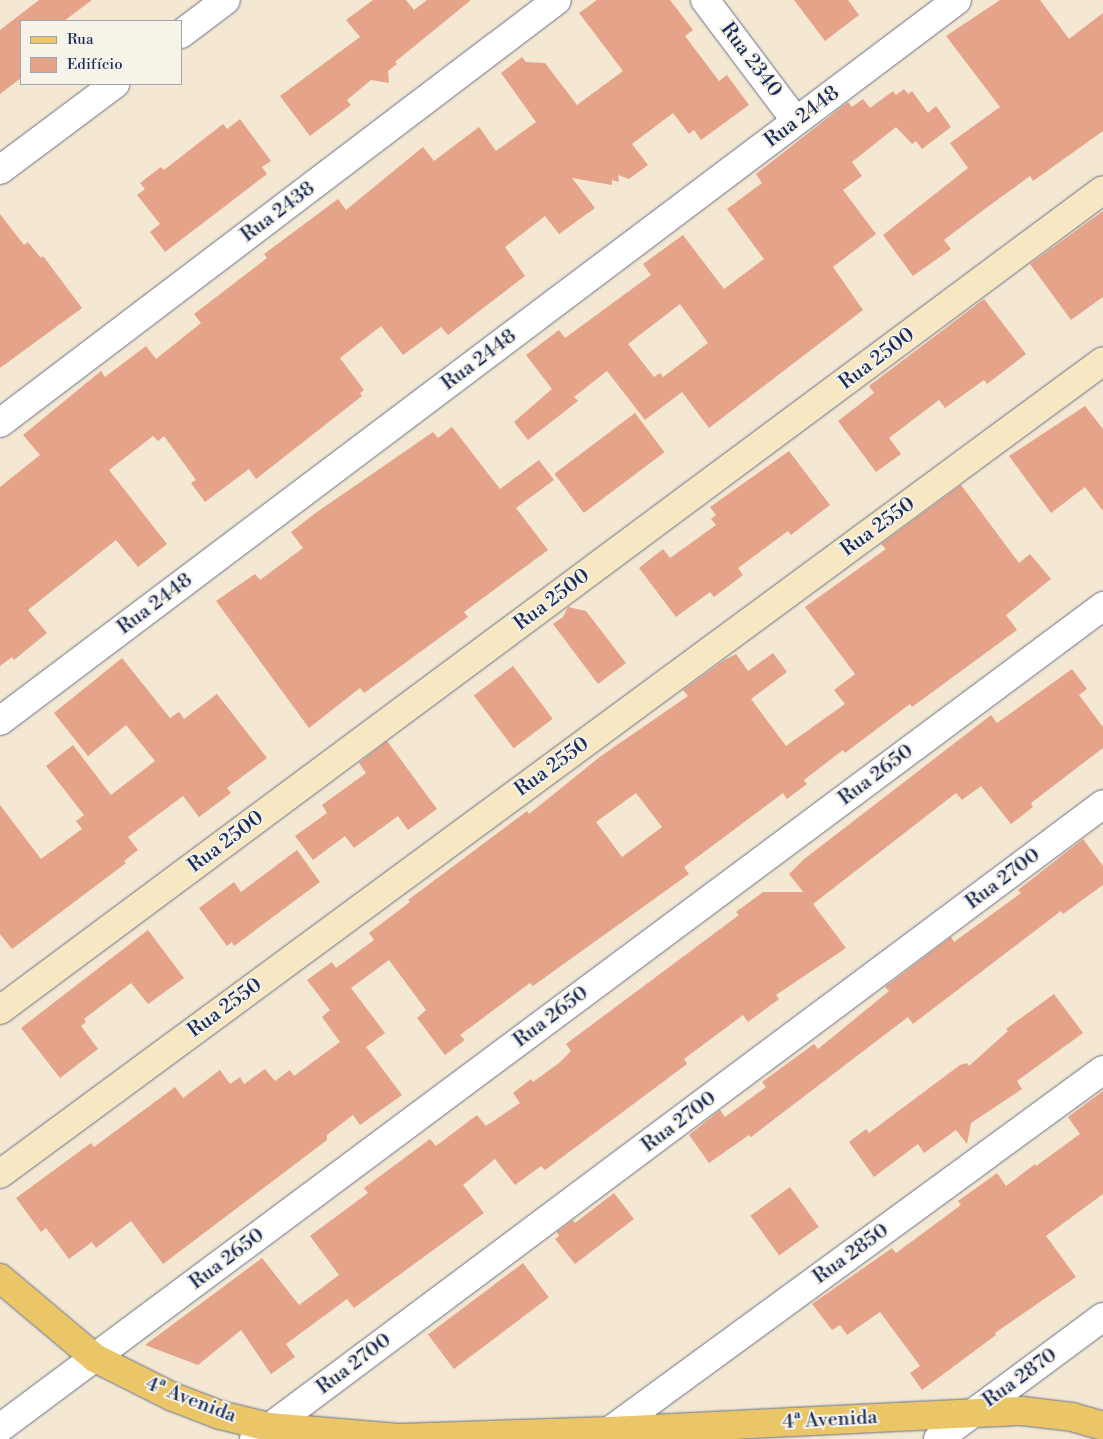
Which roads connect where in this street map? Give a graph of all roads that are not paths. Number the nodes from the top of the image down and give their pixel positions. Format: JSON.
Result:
{"nodes":[{"id":1,"x":226,"y":0,"type":"edge"},
{"id":2,"x":556,"y":0,"type":"edge"},
{"id":3,"x":705,"y":0,"type":"edge"},
{"id":4,"x":957,"y":0,"type":"edge"},
{"id":5,"x":182,"y":33,"type":"edge"},
{"id":6,"x":114,"y":85,"type":"edge"},
{"id":7,"x":796,"y":121,"type":"junction"},
{"id":8,"x":0,"y":170,"type":"edge"},
{"id":9,"x":1103,"y":190,"type":"edge"},
{"id":10,"x":1103,"y":361,"type":"edge"},
{"id":11,"x":0,"y":423,"type":"edge"},
{"id":12,"x":1103,"y":606,"type":"edge"},
{"id":13,"x":0,"y":721,"type":"edge"},
{"id":14,"x":1103,"y":804,"type":"edge"},
{"id":15,"x":0,"y":1010,"type":"edge"},
{"id":16,"x":1103,"y":1070,"type":"edge"},
{"id":17,"x":0,"y":1174,"type":"edge"},
{"id":18,"x":0,"y":1278,"type":"edge"},
{"id":19,"x":1103,"y":1317,"type":"edge"},
{"id":20,"x":95,"y":1358,"type":"junction"},
{"id":21,"x":974,"y":1412,"type":"junction"},
{"id":22,"x":1103,"y":1426,"type":"edge"},
{"id":23,"x":0,"y":1428,"type":"edge"},
{"id":24,"x":262,"y":1433,"type":"edge"},
{"id":25,"x":605,"y":1435,"type":"edge"},
{"id":26,"x":938,"y":1439,"type":"edge"}],
"edges":[{"from":1,"to":5,"type":"street"},
{"from":2,"to":11,"type":"street","name":"Rua 2438"},
{"from":3,"to":7,"type":"street","name":"Rua 2340"},
{"from":4,"to":7,"type":"street","name":"Rua 2448"},
{"from":6,"to":8,"type":"street"},
{"from":7,"to":13,"type":"street","name":"Rua 2448"},
{"from":9,"to":15,"type":"main road","name":"Rua 2500"},
{"from":10,"to":17,"type":"main road","name":"Rua 2550"},
{"from":12,"to":20,"type":"street","name":"Rua 2650"},
{"from":14,"to":24,"type":"street","name":"Rua 2700"},
{"from":16,"to":25,"type":"street","name":"Rua 2850"},
{"from":18,"to":20,"type":"main road","name":"4ª Avenida"},
{"from":19,"to":21,"type":"street","name":"Rua 2870"},
{"from":20,"to":23,"type":"street","name":"Rua 2650"},
{"from":20,"to":24,"type":"main road","name":"4ª Avenida"},
{"from":21,"to":22,"type":"main road","name":"4ª Avenida"},
{"from":21,"to":25,"type":"main road","name":"4ª Avenida"},
{"from":21,"to":26,"type":"street","name":"Rua 2870"},
{"from":24,"to":25,"type":"main road","name":"4ª Avenida"}]}
